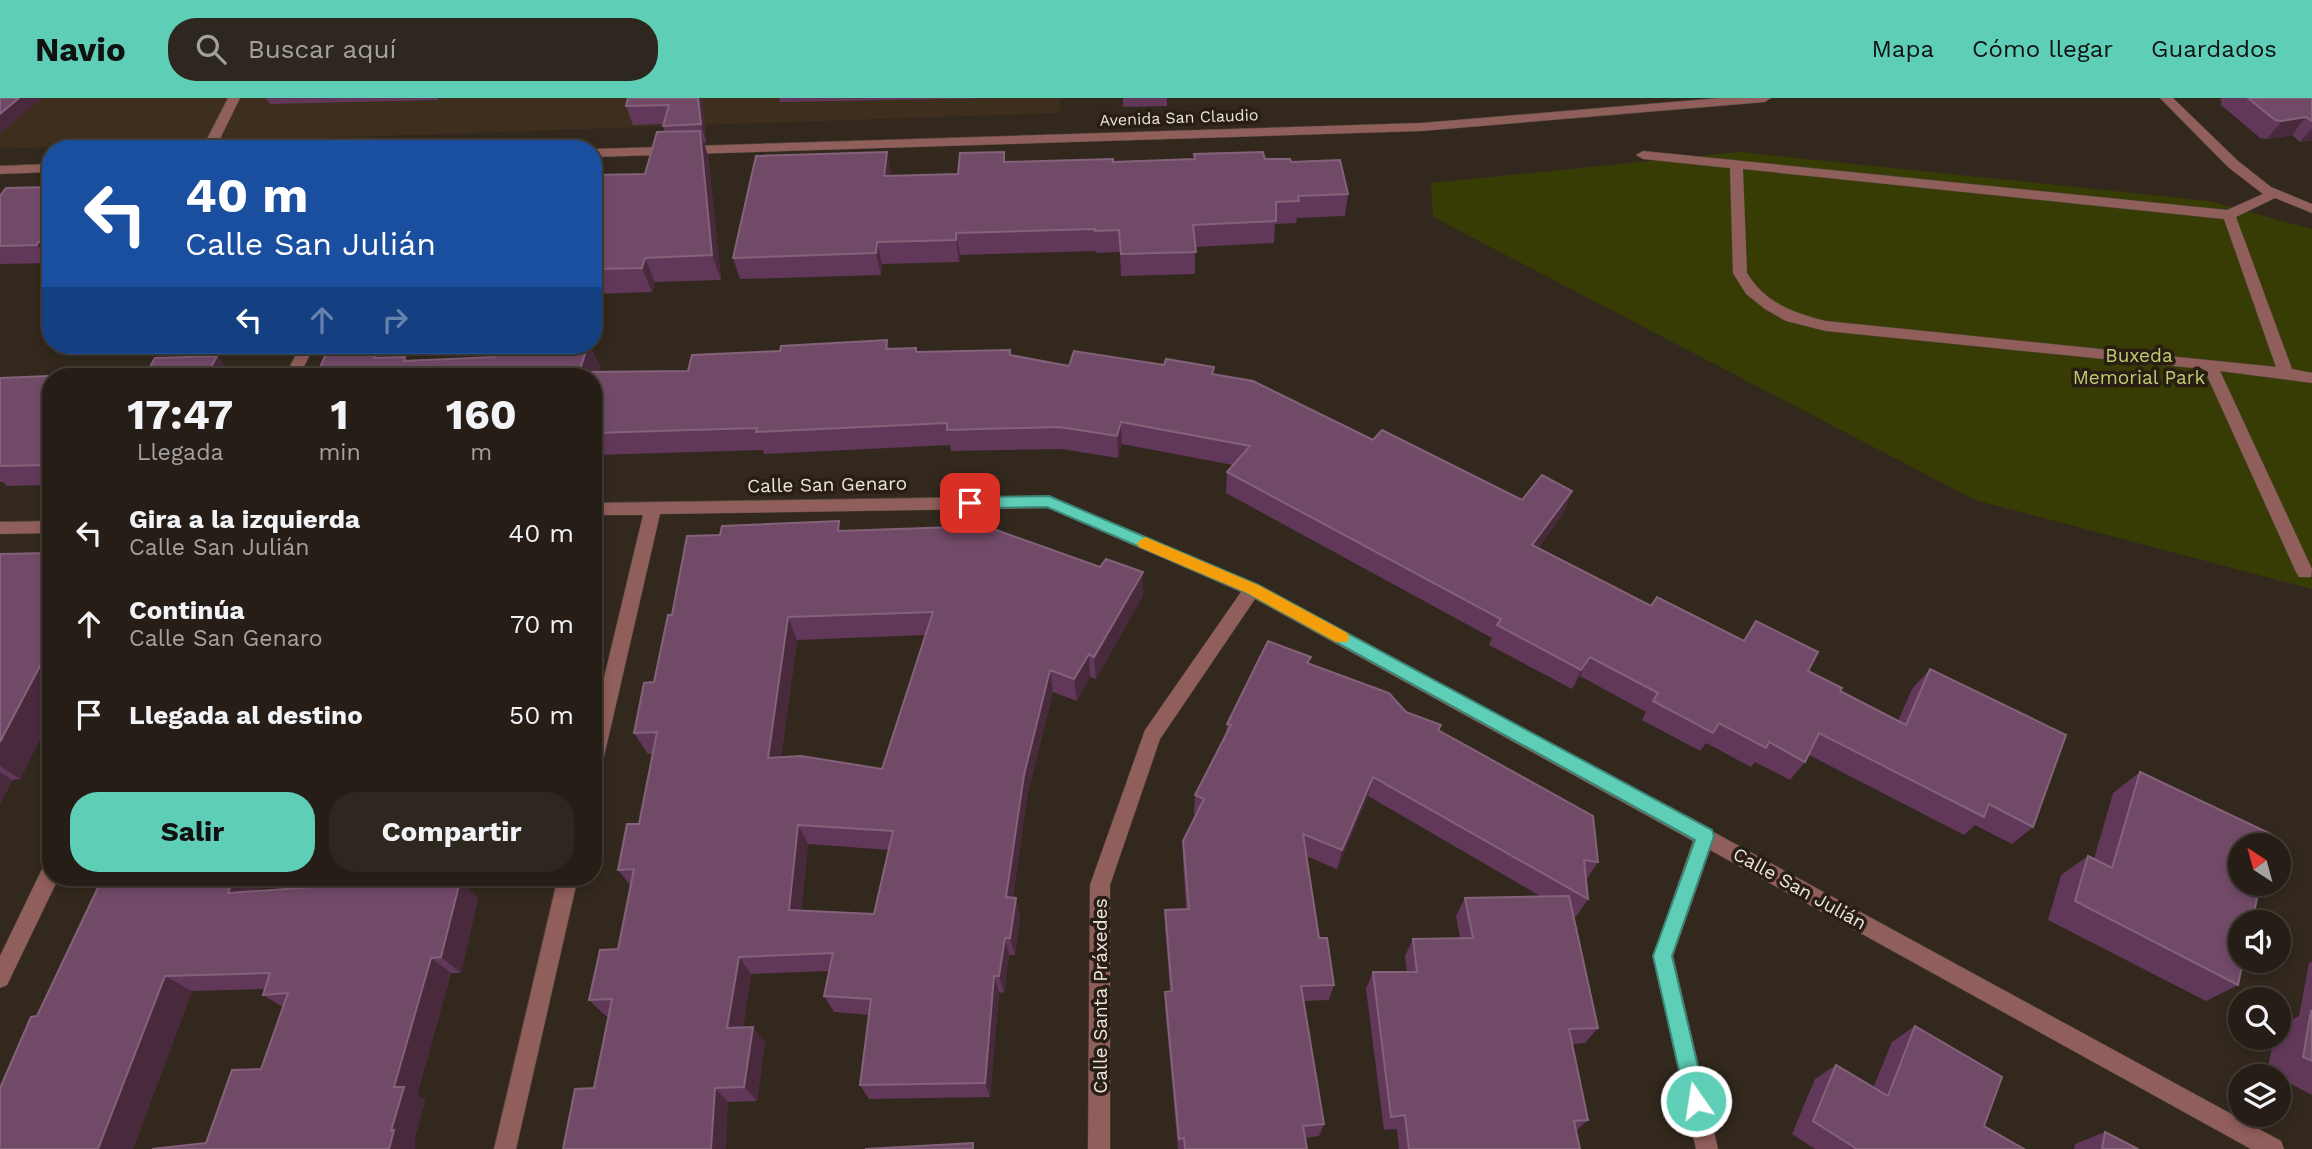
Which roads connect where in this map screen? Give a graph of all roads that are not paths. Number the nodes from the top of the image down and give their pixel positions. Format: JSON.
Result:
{"nodes":[{"id":1,"x":233,"y":98,"type":"edge"},
{"id":2,"x":1765,"y":98,"type":"edge"},
{"id":3,"x":2166,"y":98,"type":"edge"},
{"id":4,"x":212,"y":140,"type":"edge"},
{"id":5,"x":602,"y":153,"type":"edge"},
{"id":6,"x":1643,"y":155,"type":"dead end"},
{"id":7,"x":1736,"y":165,"type":"junction"},
{"id":8,"x":42,"y":168,"type":"edge"},
{"id":9,"x":0,"y":170,"type":"edge"},
{"id":10,"x":2273,"y":194,"type":"junction"},
{"id":11,"x":2312,"y":209,"type":"edge"},
{"id":12,"x":2229,"y":215,"type":"junction"},
{"id":13,"x":2210,"y":365,"type":"junction"},
{"id":14,"x":2286,"y":374,"type":"junction"},
{"id":15,"x":2312,"y":378,"type":"edge"},
{"id":16,"x":653,"y":507,"type":"junction"},
{"id":17,"x":602,"y":509,"type":"edge"},
{"id":18,"x":42,"y":527,"type":"edge"},
{"id":19,"x":0,"y":528,"type":"edge"},
{"id":20,"x":2305,"y":572,"type":"dead end"},
{"id":21,"x":1252,"y":589,"type":"junction"},
{"id":22,"x":602,"y":726,"type":"edge"},
{"id":23,"x":1705,"y":836,"type":"junction"},
{"id":24,"x":44,"y":886,"type":"edge"},
{"id":25,"x":566,"y":886,"type":"edge"},
{"id":26,"x":2,"y":969,"type":"edge"},
{"id":27,"x":505,"y":1149,"type":"edge"},
{"id":28,"x":1099,"y":1149,"type":"edge"},
{"id":29,"x":1707,"y":1149,"type":"edge"},
{"id":30,"x":2273,"y":1149,"type":"edge"}],
"edges":[{"from":1,"to":4,"type":"street"},
{"from":2,"to":5,"type":"street","name":"Avenida San Claudio"},
{"from":3,"to":10,"type":"street"},
{"from":6,"to":7,"type":"street"},
{"from":7,"to":12,"type":"street"},
{"from":7,"to":13,"type":"street"},
{"from":8,"to":9,"type":"street"},
{"from":10,"to":11,"type":"street"},
{"from":10,"to":12,"type":"street"},
{"from":12,"to":14,"type":"street"},
{"from":13,"to":14,"type":"street"},
{"from":13,"to":20,"type":"street"},
{"from":14,"to":15,"type":"street"},
{"from":16,"to":17,"type":"street","name":"Calle San Genaro"},
{"from":16,"to":21,"type":"street","name":"Calle San Genaro"},
{"from":16,"to":22,"type":"street"},
{"from":18,"to":19,"type":"street"},
{"from":21,"to":23,"type":"street","name":"Calle San Julián"},
{"from":21,"to":28,"type":"street","name":"Calle Santa Práxedes"},
{"from":23,"to":29,"type":"street"},
{"from":23,"to":30,"type":"street","name":"Calle San Julián"},
{"from":24,"to":26,"type":"street"},
{"from":25,"to":27,"type":"street"}]}
